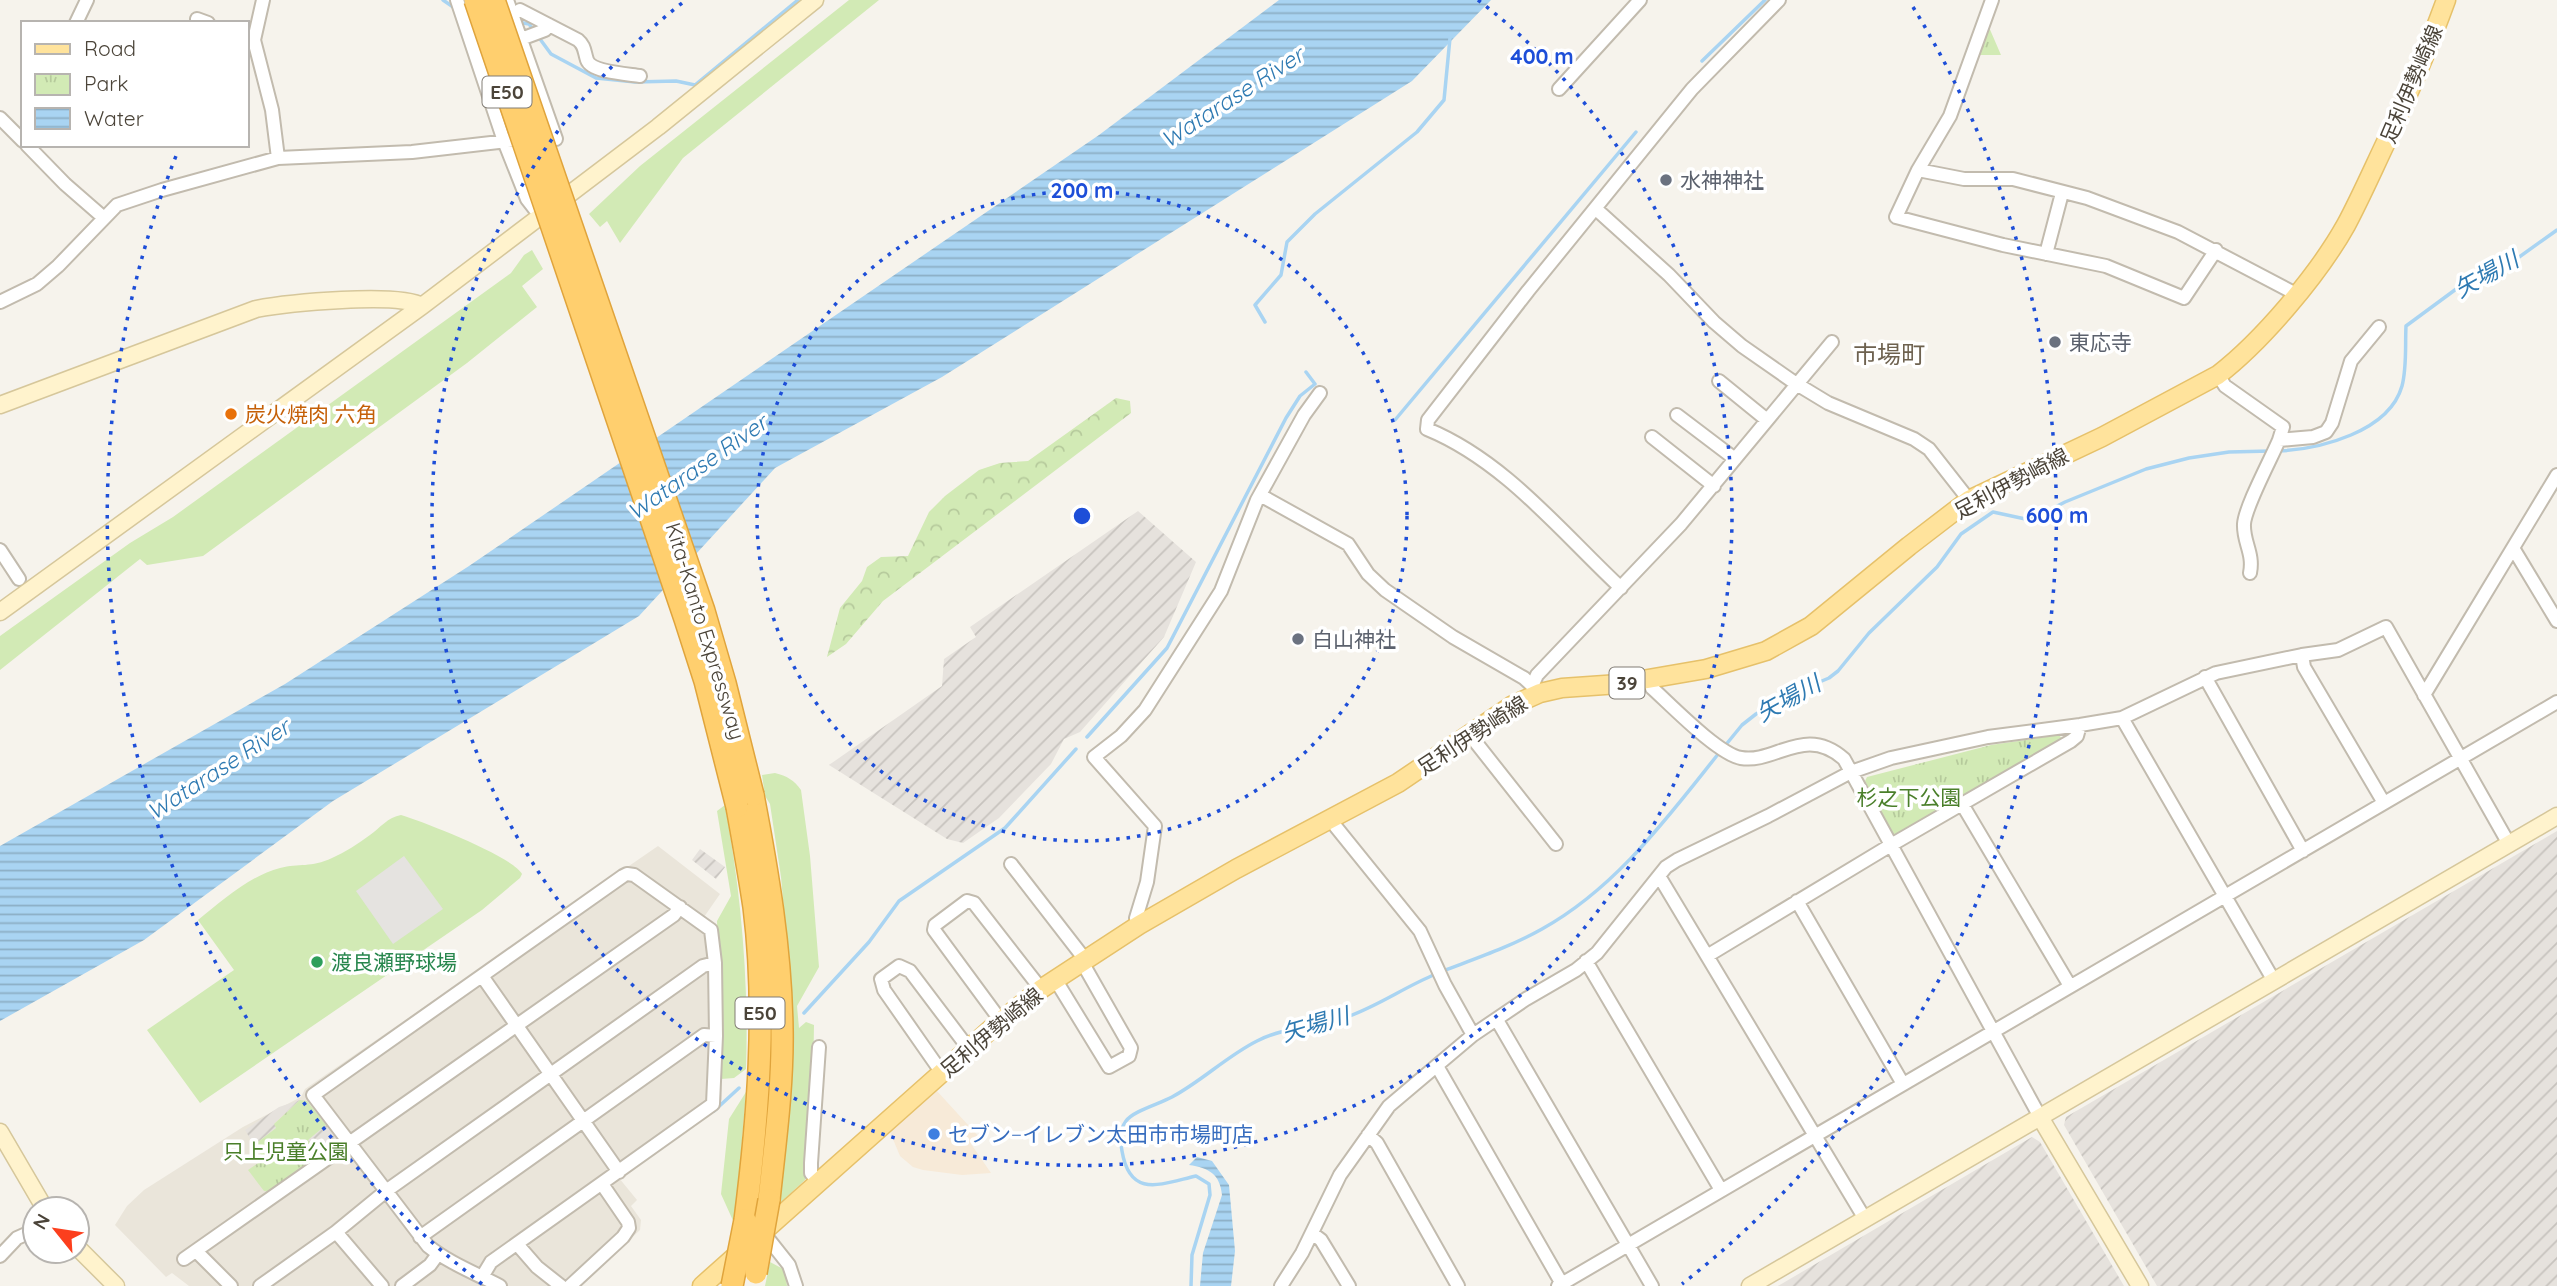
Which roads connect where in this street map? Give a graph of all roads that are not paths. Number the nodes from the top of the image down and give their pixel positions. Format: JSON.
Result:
{"nodes":[{"id":1,"x":87,"y":0,"type":"edge"},
{"id":2,"x":263,"y":0,"type":"edge"},
{"id":3,"x":457,"y":0,"type":"edge"},
{"id":4,"x":475,"y":0,"type":"edge"},
{"id":5,"x":494,"y":0,"type":"edge"},
{"id":6,"x":507,"y":0,"type":"edge"},
{"id":7,"x":815,"y":0,"type":"edge"},
{"id":8,"x":1640,"y":0,"type":"edge"},
{"id":9,"x":1779,"y":0,"type":"edge"},
{"id":10,"x":1992,"y":0,"type":"edge"},
{"id":11,"x":2446,"y":0,"type":"edge"},
{"id":12,"x":520,"y":10,"type":"dead end"},
{"id":13,"x":77,"y":21,"type":"edge"},
{"id":14,"x":549,"y":25,"type":"junction"},
{"id":15,"x":251,"y":39,"type":"edge"},
{"id":16,"x":521,"y":39,"type":"junction"},
{"id":17,"x":640,"y":76,"type":"dead end"},
{"id":18,"x":1559,"y":89,"type":"dead end"},
{"id":19,"x":0,"y":118,"type":"edge"},
{"id":20,"x":21,"y":135,"type":"edge"},
{"id":21,"x":504,"y":141,"type":"junction"},
{"id":22,"x":32,"y":147,"type":"edge"},
{"id":23,"x":278,"y":158,"type":"junction"},
{"id":24,"x":1918,"y":170,"type":"junction"},
{"id":25,"x":2062,"y":193,"type":"junction"},
{"id":26,"x":1596,"y":209,"type":"junction"},
{"id":27,"x":541,"y":217,"type":"junction"},
{"id":28,"x":104,"y":218,"type":"junction"},
{"id":29,"x":2216,"y":250,"type":"junction"},
{"id":30,"x":2046,"y":254,"type":"junction"},
{"id":31,"x":2297,"y":294,"type":"junction"},
{"id":32,"x":0,"y":302,"type":"edge"},
{"id":33,"x":422,"y":306,"type":"junction"},
{"id":34,"x":2379,"y":327,"type":"dead end"},
{"id":35,"x":1832,"y":342,"type":"dead end"},
{"id":36,"x":2218,"y":375,"type":"junction"},
{"id":37,"x":1719,"y":381,"type":"dead end"},
{"id":38,"x":1796,"y":383,"type":"junction"},
{"id":39,"x":1320,"y":393,"type":"dead end"},
{"id":40,"x":0,"y":405,"type":"edge"},
{"id":41,"x":1677,"y":415,"type":"dead end"},
{"id":42,"x":1767,"y":420,"type":"junction"},
{"id":43,"x":1652,"y":437,"type":"dead end"},
{"id":44,"x":2279,"y":440,"type":"junction"},
{"id":45,"x":1735,"y":459,"type":"junction"},
{"id":46,"x":2557,"y":475,"type":"edge"},
{"id":47,"x":1714,"y":485,"type":"junction"},
{"id":48,"x":1260,"y":495,"type":"junction"},
{"id":49,"x":1969,"y":500,"type":"junction"},
{"id":50,"x":2512,"y":548,"type":"junction"},
{"id":51,"x":0,"y":550,"type":"edge"},
{"id":52,"x":2250,"y":573,"type":"dead end"},
{"id":53,"x":19,"y":579,"type":"dead end"},
{"id":54,"x":1621,"y":588,"type":"junction"},
{"id":55,"x":0,"y":612,"type":"edge"},
{"id":56,"x":2557,"y":621,"type":"edge"},
{"id":57,"x":2302,"y":655,"type":"junction"},
{"id":58,"x":2205,"y":677,"type":"junction"},
{"id":59,"x":1649,"y":679,"type":"junction"},
{"id":60,"x":1536,"y":688,"type":"junction"},
{"id":61,"x":2424,"y":695,"type":"junction"},
{"id":62,"x":2557,"y":702,"type":"edge"},
{"id":63,"x":2122,"y":718,"type":"junction"},
{"id":64,"x":2080,"y":725,"type":"junction"},
{"id":65,"x":1470,"y":736,"type":"junction"},
{"id":66,"x":2460,"y":759,"type":"junction"},
{"id":67,"x":1851,"y":772,"type":"junction"},
{"id":68,"x":745,"y":801,"type":"junction"},
{"id":69,"x":2385,"y":803,"type":"junction"},
{"id":70,"x":1962,"y":804,"type":"junction"},
{"id":71,"x":2557,"y":816,"type":"edge"},
{"id":72,"x":1332,"y":819,"type":"junction"},
{"id":73,"x":1556,"y":844,"type":"dead end"},
{"id":74,"x":2509,"y":844,"type":"junction"},
{"id":75,"x":1891,"y":845,"type":"junction"},
{"id":76,"x":2303,"y":850,"type":"junction"},
{"id":77,"x":1011,"y":864,"type":"dead end"},
{"id":78,"x":1659,"y":876,"type":"junction"},
{"id":79,"x":2225,"y":896,"type":"junction"},
{"id":80,"x":1797,"y":901,"type":"junction"},
{"id":81,"x":680,"y":907,"type":"junction"},
{"id":82,"x":1139,"y":925,"type":"junction"},
{"id":83,"x":1707,"y":956,"type":"junction"},
{"id":84,"x":1083,"y":960,"type":"junction"},
{"id":85,"x":1586,"y":961,"type":"junction"},
{"id":86,"x":715,"y":963,"type":"junction"},
{"id":87,"x":482,"y":976,"type":"junction"},
{"id":88,"x":2274,"y":981,"type":"junction"},
{"id":89,"x":1048,"y":984,"type":"junction"},
{"id":90,"x":2070,"y":986,"type":"junction"},
{"id":91,"x":1497,"y":1020,"type":"junction"},
{"id":92,"x":1001,"y":1021,"type":"junction"},
{"id":93,"x":517,"y":1026,"type":"junction"},
{"id":94,"x":1993,"y":1032,"type":"junction"},
{"id":95,"x":1473,"y":1035,"type":"junction"},
{"id":96,"x":716,"y":1036,"type":"junction"},
{"id":97,"x":819,"y":1047,"type":"dead end"},
{"id":98,"x":969,"y":1049,"type":"junction"},
{"id":99,"x":1437,"y":1066,"type":"junction"},
{"id":100,"x":942,"y":1073,"type":"junction"},
{"id":101,"x":551,"y":1074,"type":"junction"},
{"id":102,"x":1903,"y":1084,"type":"junction"},
{"id":103,"x":2039,"y":1117,"type":"junction"},
{"id":104,"x":583,"y":1121,"type":"junction"},
{"id":105,"x":0,"y":1132,"type":"edge"},
{"id":106,"x":1368,"y":1135,"type":"junction"},
{"id":107,"x":1815,"y":1136,"type":"junction"},
{"id":108,"x":350,"y":1143,"type":"junction"},
{"id":109,"x":619,"y":1172,"type":"junction"},
{"id":110,"x":818,"y":1182,"type":"junction"},
{"id":111,"x":602,"y":1184,"type":"junction"},
{"id":112,"x":1721,"y":1190,"type":"junction"},
{"id":113,"x":386,"y":1191,"type":"junction"},
{"id":114,"x":36,"y":1195,"type":"edge"},
{"id":115,"x":1865,"y":1219,"type":"junction"},
{"id":116,"x":754,"y":1226,"type":"junction"},
{"id":117,"x":336,"y":1232,"type":"junction"},
{"id":118,"x":1313,"y":1234,"type":"junction"},
{"id":119,"x":21,"y":1236,"type":"edge"},
{"id":120,"x":420,"y":1237,"type":"junction"},
{"id":121,"x":517,"y":1244,"type":"junction"},
{"id":122,"x":1628,"y":1245,"type":"junction"},
{"id":123,"x":196,"y":1251,"type":"junction"},
{"id":124,"x":438,"y":1254,"type":"junction"},
{"id":125,"x":0,"y":1256,"type":"edge"},
{"id":126,"x":184,"y":1259,"type":"dead end"},
{"id":127,"x":91,"y":1261,"type":"edge"},
{"id":128,"x":482,"y":1277,"type":"junction"},
{"id":129,"x":754,"y":1280,"type":"edge"},
{"id":130,"x":1560,"y":1285,"type":"edge"},
{"id":131,"x":116,"y":1286,"type":"edge"},
{"id":132,"x":231,"y":1286,"type":"edge"},
{"id":133,"x":260,"y":1286,"type":"edge"},
{"id":134,"x":382,"y":1286,"type":"edge"},
{"id":135,"x":402,"y":1286,"type":"edge"},
{"id":136,"x":500,"y":1286,"type":"edge"},
{"id":137,"x":561,"y":1286,"type":"edge"},
{"id":138,"x":570,"y":1286,"type":"edge"},
{"id":139,"x":702,"y":1286,"type":"edge"},
{"id":140,"x":732,"y":1286,"type":"edge"},
{"id":141,"x":796,"y":1286,"type":"edge"},
{"id":142,"x":1281,"y":1286,"type":"edge"},
{"id":143,"x":1349,"y":1286,"type":"edge"},
{"id":144,"x":1458,"y":1286,"type":"edge"},
{"id":145,"x":1653,"y":1286,"type":"edge"},
{"id":146,"x":1750,"y":1286,"type":"edge"},
{"id":147,"x":2140,"y":1286,"type":"edge"}],
"edges":[{"from":1,"to":13,"type":"street"},
{"from":2,"to":15,"type":"street"},
{"from":3,"to":21,"type":"street"},
{"from":4,"to":68,"type":"highway","name":"Kita-Kanto Expressway","number":"E50","bridge":true},
{"from":5,"to":68,"type":"highway","name":"Kita-Kanto Expressway","number":"E50","bridge":true},
{"from":6,"to":16,"type":"street"},
{"from":7,"to":27,"type":"street"},
{"from":8,"to":18,"type":"street"},
{"from":9,"to":26,"type":"street"},
{"from":10,"to":24,"type":"street"},
{"from":11,"to":31,"type":"main road","name":"足利伊勢崎線","number":"39"},
{"from":12,"to":14,"type":"street"},
{"from":14,"to":16,"type":"street"},
{"from":14,"to":17,"type":"street"},
{"from":15,"to":23,"type":"street"},
{"from":16,"to":21,"type":"street"},
{"from":19,"to":20,"type":"street"},
{"from":21,"to":23,"type":"street"},
{"from":21,"to":27,"type":"street"},
{"from":22,"to":28,"type":"street"},
{"from":23,"to":28,"type":"street"},
{"from":24,"to":25,"type":"street"},
{"from":24,"to":30,"type":"street"},
{"from":25,"to":29,"type":"street"},
{"from":25,"to":30,"type":"street"},
{"from":26,"to":38,"type":"street"},
{"from":26,"to":54,"type":"street"},
{"from":27,"to":33,"type":"street"},
{"from":28,"to":32,"type":"street"},
{"from":29,"to":30,"type":"street"},
{"from":29,"to":31,"type":"street"},
{"from":31,"to":36,"type":"main road","name":"足利伊勢崎線","number":"39"},
{"from":33,"to":40,"type":"street"},
{"from":33,"to":55,"type":"street"},
{"from":34,"to":44,"type":"street"},
{"from":35,"to":38,"type":"street"},
{"from":36,"to":44,"type":"street"},
{"from":36,"to":49,"type":"main road","name":"足利伊勢崎線","number":"39"},
{"from":37,"to":42,"type":"street"},
{"from":38,"to":42,"type":"street"},
{"from":38,"to":49,"type":"street"},
{"from":39,"to":48,"type":"street"},
{"from":41,"to":45,"type":"street"},
{"from":42,"to":45,"type":"street"},
{"from":43,"to":47,"type":"street"},
{"from":44,"to":52,"type":"street"},
{"from":45,"to":47,"type":"street"},
{"from":46,"to":50,"type":"street"},
{"from":47,"to":54,"type":"street"},
{"from":48,"to":60,"type":"street"},
{"from":48,"to":82,"type":"street"},
{"from":49,"to":59,"type":"main road","name":"足利伊勢崎線","number":"39"},
{"from":50,"to":56,"type":"street"},
{"from":50,"to":61,"type":"street"},
{"from":51,"to":53,"type":"street"},
{"from":54,"to":60,"type":"street"},
{"from":57,"to":58,"type":"street"},
{"from":57,"to":61,"type":"street"},
{"from":57,"to":69,"type":"street"},
{"from":58,"to":63,"type":"street"},
{"from":58,"to":76,"type":"street"},
{"from":59,"to":60,"type":"main road","name":"足利伊勢崎線","number":"39"},
{"from":59,"to":67,"type":"street"},
{"from":60,"to":65,"type":"main road","name":"足利伊勢崎線","number":"39"},
{"from":61,"to":66,"type":"street"},
{"from":62,"to":66,"type":"street"},
{"from":63,"to":64,"type":"street"},
{"from":63,"to":79,"type":"street"},
{"from":64,"to":67,"type":"street"},
{"from":64,"to":70,"type":"street"},
{"from":65,"to":72,"type":"main road","name":"足利伊勢崎線","number":"39"},
{"from":65,"to":73,"type":"street"},
{"from":66,"to":69,"type":"street"},
{"from":66,"to":74,"type":"street"},
{"from":67,"to":75,"type":"street"},
{"from":67,"to":78,"type":"street"},
{"from":68,"to":116,"type":"highway","name":"Kita-Kanto Expressway","number":"E50"},
{"from":68,"to":129,"type":"highway","name":"Kita-Kanto Expressway","number":"E50","bridge":true},
{"from":69,"to":76,"type":"street"},
{"from":70,"to":75,"type":"street"},
{"from":70,"to":90,"type":"street"},
{"from":71,"to":74,"type":"street"},
{"from":72,"to":82,"type":"main road","name":"足利伊勢崎線","number":"39"},
{"from":72,"to":95,"type":"street"},
{"from":74,"to":88,"type":"street"},
{"from":75,"to":80,"type":"street"},
{"from":75,"to":94,"type":"street"},
{"from":76,"to":79,"type":"street"},
{"from":77,"to":84,"type":"street"},
{"from":78,"to":83,"type":"street"},
{"from":78,"to":85,"type":"street"},
{"from":79,"to":88,"type":"street"},
{"from":79,"to":90,"type":"street"},
{"from":80,"to":83,"type":"street"},
{"from":80,"to":102,"type":"street"},
{"from":81,"to":86,"type":"street"},
{"from":81,"to":87,"type":"street"},
{"from":81,"to":93,"type":"street"},
{"from":82,"to":84,"type":"main road","name":"足利伊勢崎線","number":"39"},
{"from":83,"to":107,"type":"street"},
{"from":84,"to":89,"type":"main road","name":"足利伊勢崎線","number":"39"},
{"from":84,"to":89,"type":"street"},
{"from":85,"to":91,"type":"street"},
{"from":85,"to":112,"type":"street"},
{"from":86,"to":96,"type":"street"},
{"from":86,"to":101,"type":"street"},
{"from":87,"to":93,"type":"street"},
{"from":87,"to":108,"type":"street"},
{"from":88,"to":103,"type":"street"},
{"from":89,"to":92,"type":"main road","name":"足利伊勢崎線","number":"39"},
{"from":89,"to":92,"type":"street"},
{"from":90,"to":94,"type":"street"},
{"from":91,"to":95,"type":"street"},
{"from":91,"to":122,"type":"street"},
{"from":92,"to":98,"type":"main road","name":"足利伊勢崎線","number":"39"},
{"from":93,"to":101,"type":"street"},
{"from":93,"to":108,"type":"street"},
{"from":94,"to":102,"type":"street"},
{"from":94,"to":103,"type":"street"},
{"from":95,"to":99,"type":"street"},
{"from":96,"to":104,"type":"street"},
{"from":96,"to":109,"type":"street"},
{"from":97,"to":110,"type":"street"},
{"from":98,"to":100,"type":"main road","name":"足利伊勢崎線","number":"39"},
{"from":98,"to":100,"type":"street"},
{"from":99,"to":106,"type":"street"},
{"from":99,"to":130,"type":"street"},
{"from":100,"to":110,"type":"main road","name":"足利伊勢崎線","number":"39"},
{"from":101,"to":104,"type":"street"},
{"from":101,"to":113,"type":"street"},
{"from":102,"to":107,"type":"street"},
{"from":103,"to":115,"type":"street"},
{"from":103,"to":147,"type":"street"},
{"from":104,"to":109,"type":"street"},
{"from":104,"to":120,"type":"street"},
{"from":105,"to":114,"type":"street"},
{"from":106,"to":118,"type":"street"},
{"from":106,"to":144,"type":"street"},
{"from":107,"to":112,"type":"street"},
{"from":107,"to":115,"type":"street"},
{"from":108,"to":113,"type":"street"},
{"from":108,"to":123,"type":"street"},
{"from":109,"to":111,"type":"street"},
{"from":110,"to":116,"type":"main road","name":"足利伊勢崎線","number":"39"},
{"from":111,"to":121,"type":"street"},
{"from":111,"to":138,"type":"street"},
{"from":112,"to":122,"type":"street"},
{"from":113,"to":117,"type":"street"},
{"from":113,"to":120,"type":"street"},
{"from":115,"to":146,"type":"street"},
{"from":116,"to":139,"type":"main road","name":"足利伊勢崎線","number":"39"},
{"from":116,"to":140,"type":"highway","name":"Kita-Kanto Expressway","number":"E50","bridge":true},
{"from":116,"to":141,"type":"street"},
{"from":117,"to":133,"type":"street"},
{"from":117,"to":134,"type":"street"},
{"from":118,"to":142,"type":"street"},
{"from":118,"to":143,"type":"street"},
{"from":119,"to":125,"type":"street"},
{"from":120,"to":124,"type":"street"},
{"from":121,"to":128,"type":"street"},
{"from":121,"to":137,"type":"street"},
{"from":122,"to":130,"type":"street"},
{"from":122,"to":145,"type":"street"},
{"from":123,"to":126,"type":"street"},
{"from":123,"to":132,"type":"street"},
{"from":124,"to":128,"type":"street"},
{"from":124,"to":135,"type":"street"},
{"from":127,"to":131,"type":"street"},
{"from":128,"to":136,"type":"street"}]}
